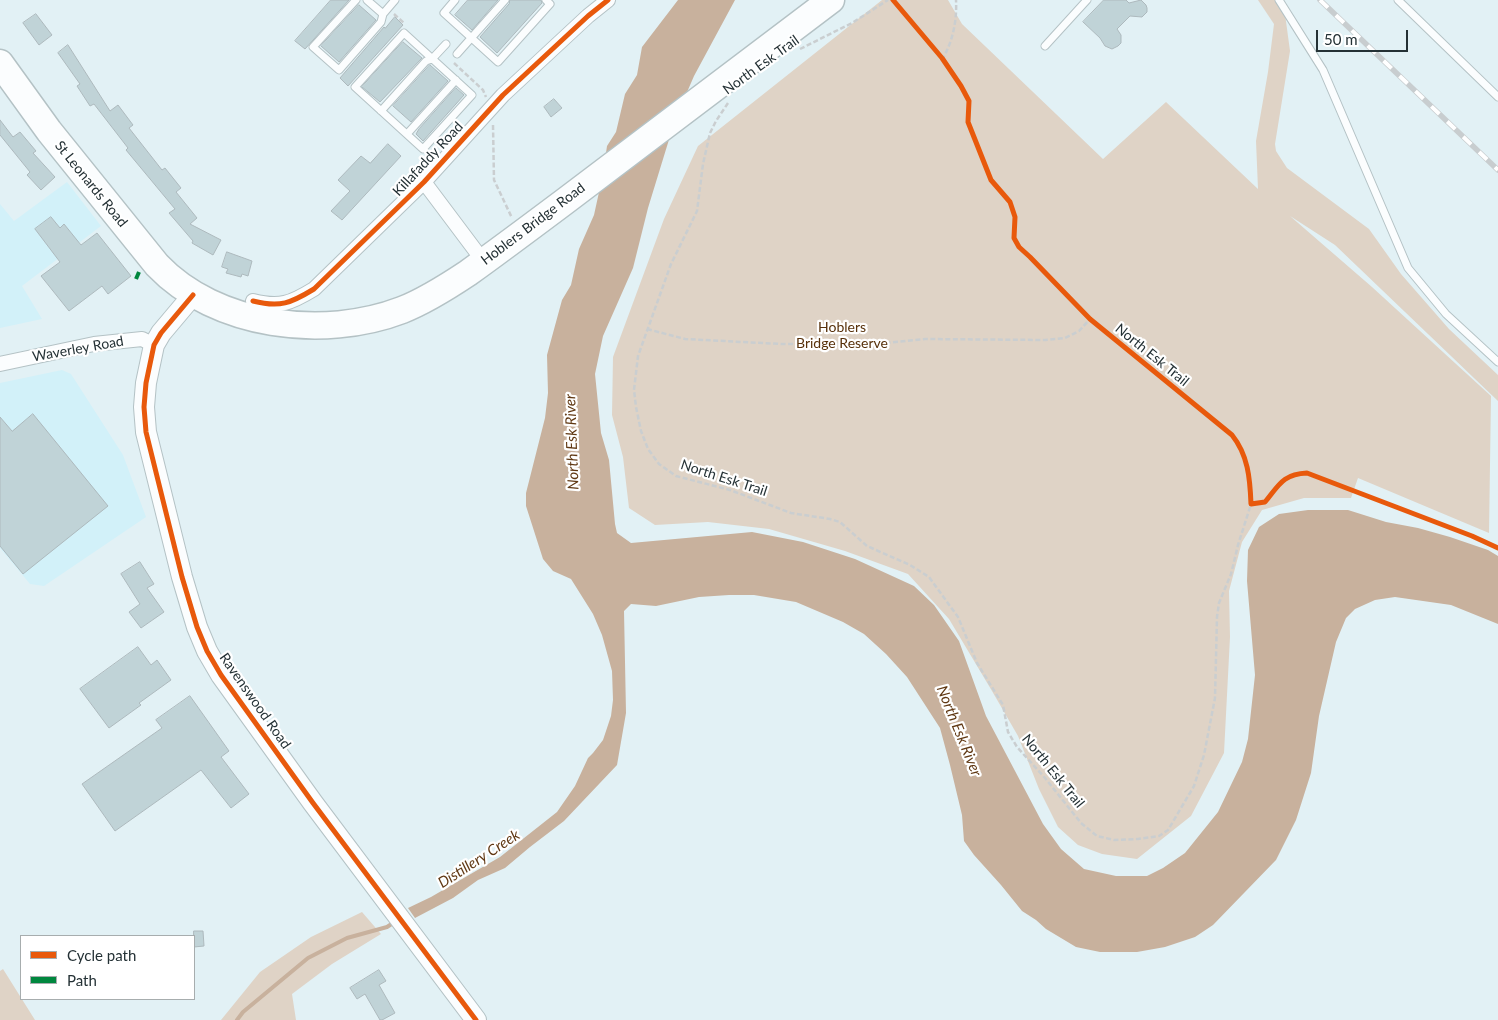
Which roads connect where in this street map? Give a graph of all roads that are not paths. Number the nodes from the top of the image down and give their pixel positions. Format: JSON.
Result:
{"nodes":[{"id":1,"x":356,"y":0,"type":"edge"},
{"id":2,"x":367,"y":0,"type":"edge"},
{"id":3,"x":395,"y":0,"type":"edge"},
{"id":4,"x":455,"y":0,"type":"edge"},
{"id":5,"x":506,"y":0,"type":"edge"},
{"id":6,"x":546,"y":0,"type":"edge"},
{"id":7,"x":608,"y":0,"type":"edge"},
{"id":8,"x":830,"y":0,"type":"edge"},
{"id":9,"x":1087,"y":0,"type":"edge"},
{"id":10,"x":1279,"y":0,"type":"edge"},
{"id":11,"x":1398,"y":0,"type":"edge"},
{"id":12,"x":383,"y":14,"type":"junction"},
{"id":13,"x":471,"y":38,"type":"junction"},
{"id":14,"x":446,"y":44,"type":"dead end"},
{"id":15,"x":1045,"y":46,"type":"dead end"},
{"id":16,"x":457,"y":54,"type":"dead end"},
{"id":17,"x":432,"y":58,"type":"junction"},
{"id":18,"x":0,"y":63,"type":"edge"},
{"id":19,"x":456,"y":80,"type":"junction"},
{"id":20,"x":1498,"y":97,"type":"edge"},
{"id":21,"x":381,"y":111,"type":"junction"},
{"id":22,"x":408,"y":134,"type":"junction"},
{"id":23,"x":424,"y":182,"type":"junction"},
{"id":24,"x":484,"y":262,"type":"junction"},
{"id":25,"x":193,"y":295,"type":"junction"},
{"id":26,"x":253,"y":301,"type":"dead end"},
{"id":27,"x":154,"y":345,"type":"junction"},
{"id":28,"x":1498,"y":362,"type":"edge"},
{"id":29,"x":0,"y":364,"type":"edge"},
{"id":30,"x":476,"y":1020,"type":"edge"}],
"edges":[{"from":1,"to":12,"type":"lane"},
{"from":2,"to":12,"type":"lane"},
{"from":3,"to":12,"type":"lane"},
{"from":4,"to":13,"type":"lane"},
{"from":5,"to":13,"type":"lane"},
{"from":6,"to":13,"type":"lane"},
{"from":7,"to":23,"type":"street","name":"Killafaddy Road"},
{"from":8,"to":24,"type":"highway","name":"Hoblers Bridge Road"},
{"from":9,"to":15,"type":"lane"},
{"from":10,"to":28,"type":"lane"},
{"from":11,"to":20,"type":"lane"},
{"from":13,"to":16,"type":"lane"},
{"from":14,"to":17,"type":"lane"},
{"from":17,"to":19,"type":"lane"},
{"from":17,"to":21,"type":"lane"},
{"from":17,"to":21,"type":"lane"},
{"from":18,"to":25,"type":"highway","name":"St Leonards Road"},
{"from":19,"to":22,"type":"lane"},
{"from":19,"to":22,"type":"lane"},
{"from":21,"to":22,"type":"lane"},
{"from":23,"to":24,"type":"street","name":"Killafaddy Road"},
{"from":23,"to":26,"type":"street","name":"Killafaddy Road"},
{"from":24,"to":25,"type":"highway","name":"Hoblers Bridge Road"},
{"from":25,"to":27,"type":"street","name":"Ravenswood Road"},
{"from":27,"to":29,"type":"street","name":"Waverley Road"},
{"from":27,"to":30,"type":"street","name":"Ravenswood Road"}]}
